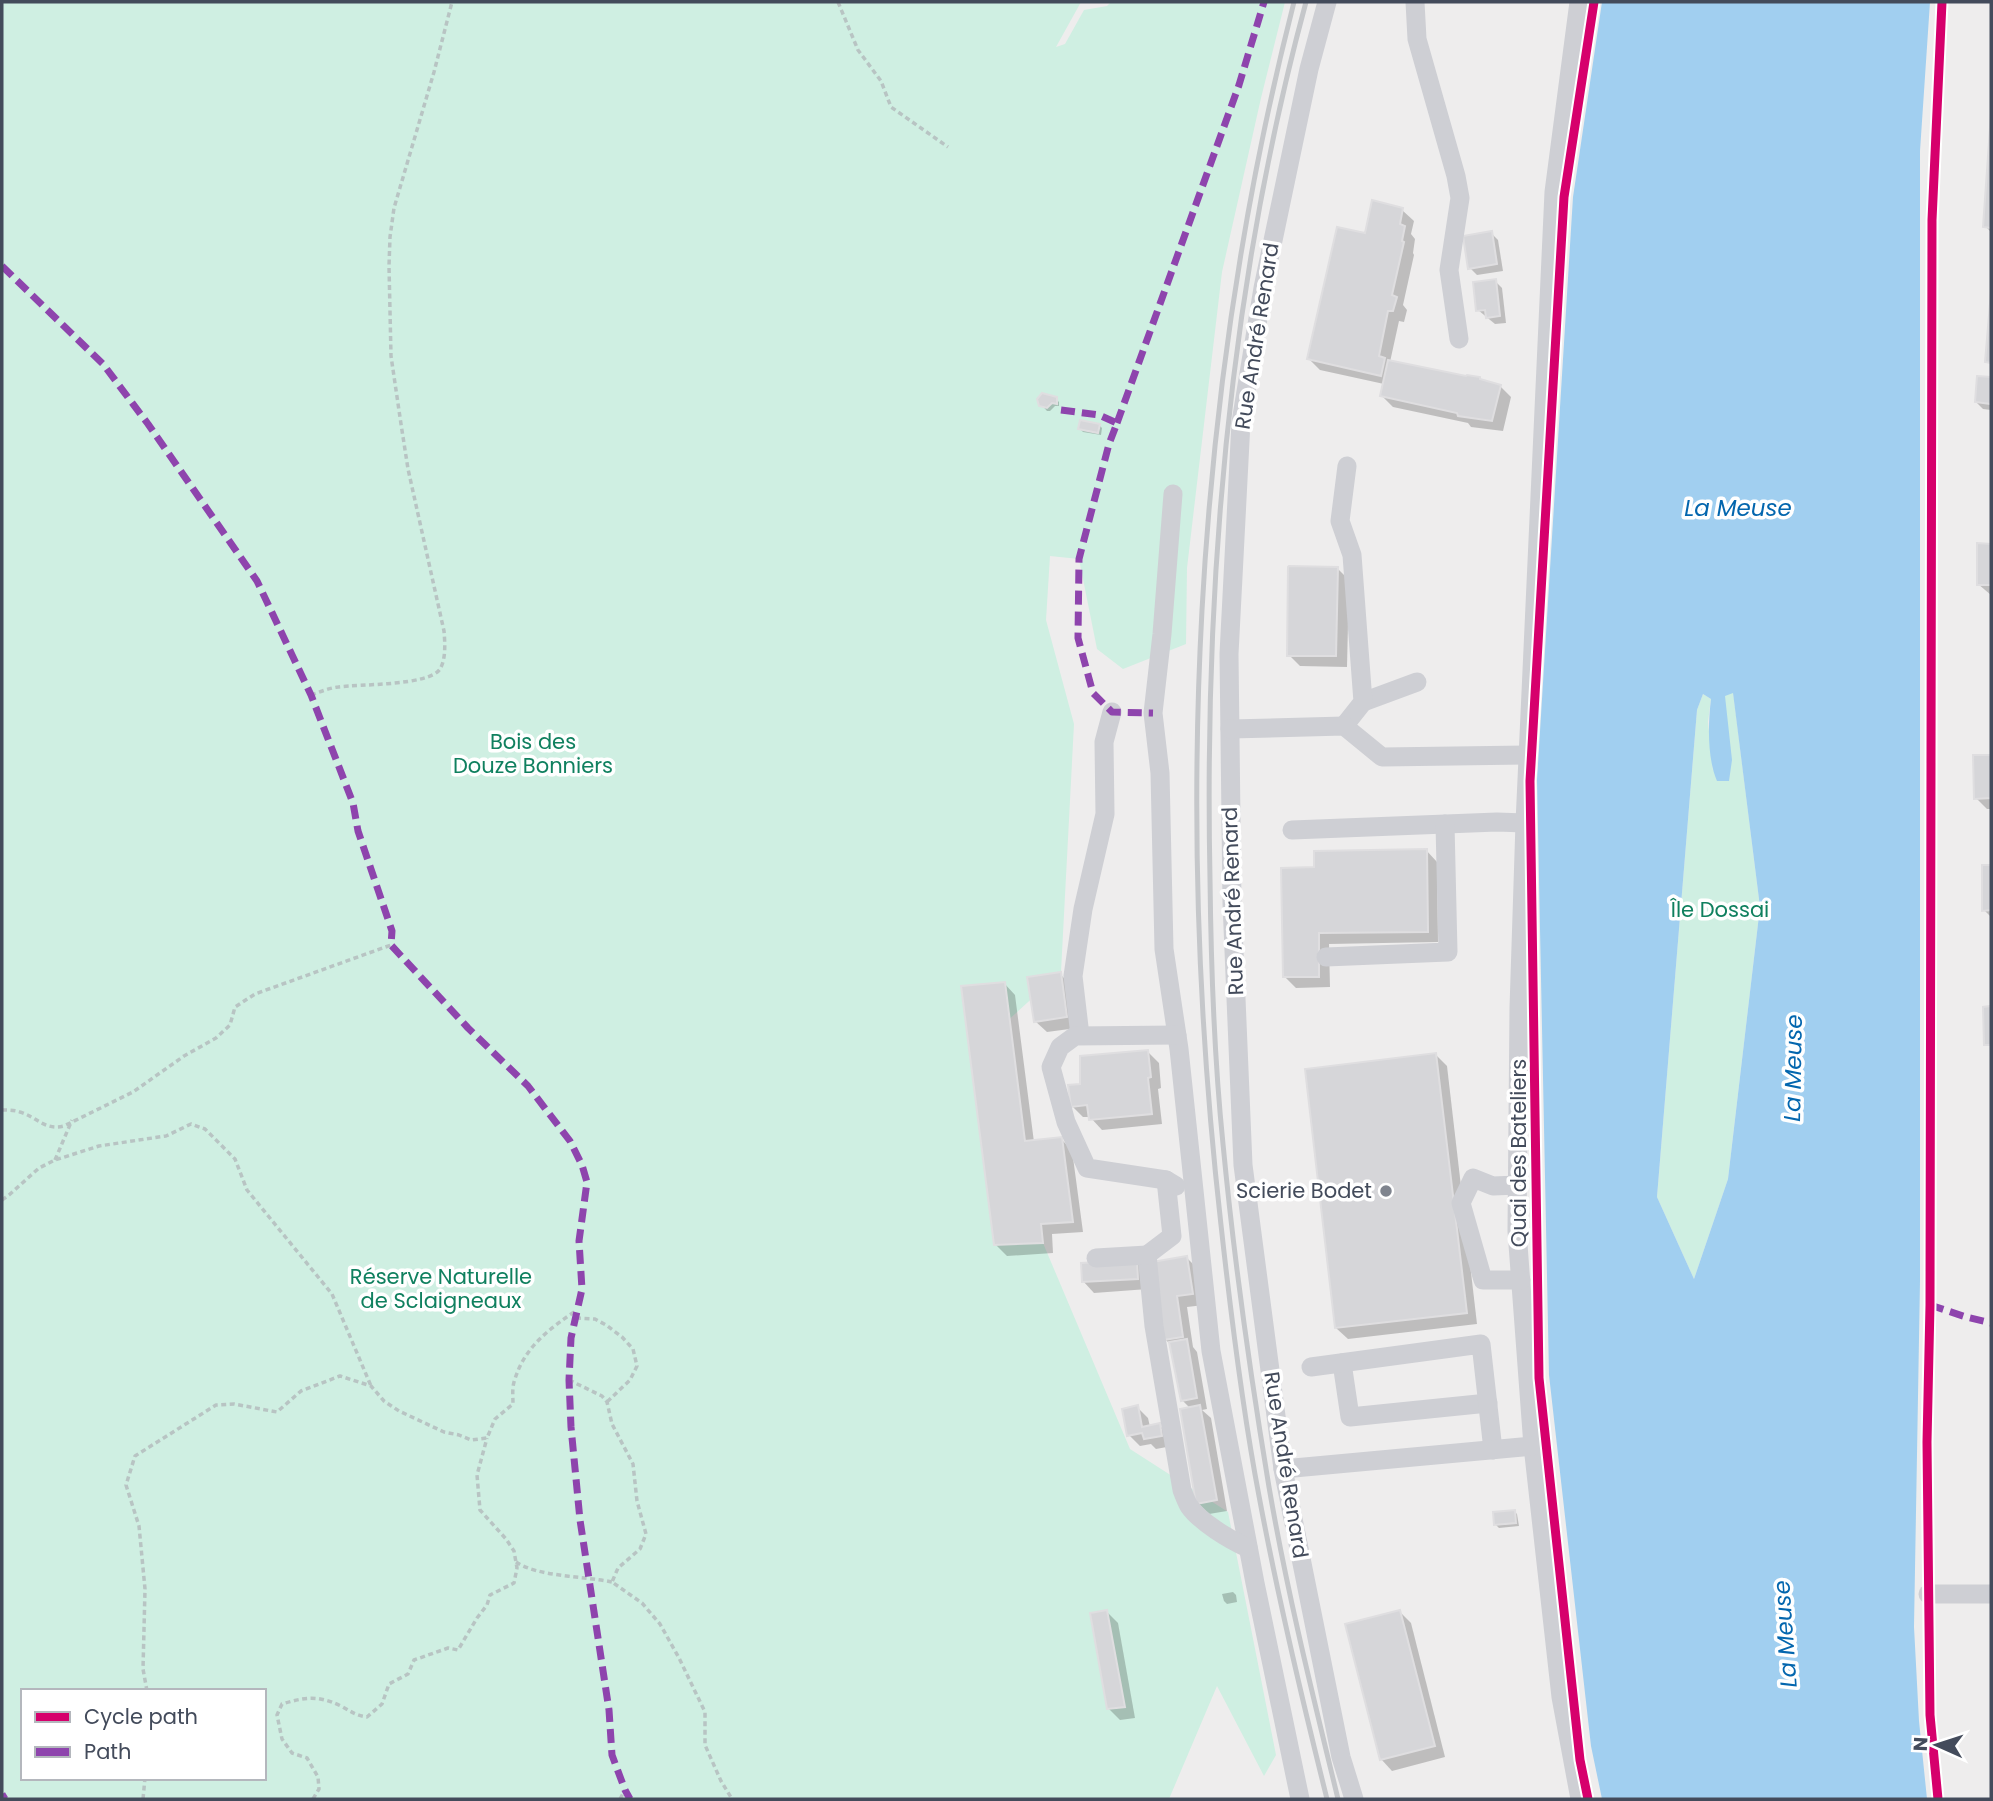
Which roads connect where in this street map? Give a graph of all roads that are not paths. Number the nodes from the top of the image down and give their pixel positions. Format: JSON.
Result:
{"nodes":[{"id":1,"x":1327,"y":2,"type":"edge"},
{"id":2,"x":1415,"y":2,"type":"edge"},
{"id":3,"x":1579,"y":2,"type":"edge"},
{"id":4,"x":1459,"y":339,"type":"dead end"},
{"id":5,"x":1347,"y":466,"type":"dead end"},
{"id":6,"x":1173,"y":494,"type":"dead end"},
{"id":7,"x":1417,"y":682,"type":"dead end"},
{"id":8,"x":1363,"y":702,"type":"junction"},
{"id":9,"x":1112,"y":712,"type":"dead end"},
{"id":10,"x":1343,"y":726,"type":"junction"},
{"id":11,"x":1230,"y":729,"type":"junction"},
{"id":12,"x":1528,"y":755,"type":"junction"},
{"id":13,"x":1525,"y":822,"type":"junction"},
{"id":14,"x":1445,"y":824,"type":"junction"},
{"id":15,"x":1292,"y":830,"type":"dead end"},
{"id":16,"x":1326,"y":957,"type":"dead end"},
{"id":17,"x":1079,"y":1027,"type":"dead end"},
{"id":18,"x":1177,"y":1035,"type":"junction"},
{"id":19,"x":1166,"y":1180,"type":"junction"},
{"id":20,"x":1518,"y":1185,"type":"junction"},
{"id":21,"x":1195,"y":1191,"type":"junction"},
{"id":22,"x":1199,"y":1233,"type":"junction"},
{"id":23,"x":1172,"y":1236,"type":"junction"},
{"id":24,"x":1147,"y":1255,"type":"junction"},
{"id":25,"x":1096,"y":1258,"type":"dead end"},
{"id":26,"x":1521,"y":1280,"type":"junction"},
{"id":27,"x":1342,"y":1363,"type":"junction"},
{"id":28,"x":1311,"y":1367,"type":"dead end"},
{"id":29,"x":1488,"y":1404,"type":"junction"},
{"id":30,"x":1533,"y":1446,"type":"junction"},
{"id":31,"x":1493,"y":1450,"type":"junction"},
{"id":32,"x":1283,"y":1469,"type":"junction"},
{"id":33,"x":1248,"y":1548,"type":"junction"},
{"id":34,"x":1928,"y":1594,"type":"dead end"},
{"id":35,"x":1991,"y":1594,"type":"edge"},
{"id":36,"x":1300,"y":1799,"type":"edge"},
{"id":37,"x":1354,"y":1799,"type":"edge"},
{"id":38,"x":1580,"y":1799,"type":"edge"}],
"edges":[{"from":1,"to":11,"type":"street","name":"Rue André Renard"},
{"from":2,"to":4,"type":"street"},
{"from":3,"to":12,"type":"street","name":"Quai des Bateliers"},
{"from":5,"to":8,"type":"street"},
{"from":6,"to":18,"type":"street"},
{"from":7,"to":8,"type":"street"},
{"from":8,"to":10,"type":"street"},
{"from":9,"to":17,"type":"street"},
{"from":10,"to":11,"type":"street"},
{"from":10,"to":12,"type":"street"},
{"from":11,"to":32,"type":"street","name":"Rue André Renard"},
{"from":12,"to":13,"type":"street","name":"Quai des Bateliers"},
{"from":13,"to":14,"type":"street"},
{"from":13,"to":20,"type":"street","name":"Quai des Bateliers"},
{"from":14,"to":15,"type":"street"},
{"from":14,"to":16,"type":"street"},
{"from":18,"to":19,"type":"street"},
{"from":18,"to":21,"type":"street"},
{"from":19,"to":21,"type":"street"},
{"from":19,"to":23,"type":"street"},
{"from":20,"to":26,"type":"street","name":"Quai des Bateliers"},
{"from":20,"to":26,"type":"street"},
{"from":21,"to":22,"type":"street"},
{"from":22,"to":23,"type":"street"},
{"from":22,"to":33,"type":"street"},
{"from":23,"to":24,"type":"street"},
{"from":24,"to":25,"type":"street"},
{"from":24,"to":33,"type":"street"},
{"from":26,"to":30,"type":"street","name":"Quai des Bateliers"},
{"from":27,"to":28,"type":"street"},
{"from":27,"to":29,"type":"street"},
{"from":27,"to":29,"type":"street"},
{"from":29,"to":31,"type":"street"},
{"from":30,"to":31,"type":"street"},
{"from":30,"to":38,"type":"street","name":"Quai des Bateliers"},
{"from":31,"to":32,"type":"street"},
{"from":32,"to":37,"type":"street","name":"Rue André Renard"},
{"from":33,"to":36,"type":"street"},
{"from":34,"to":35,"type":"street"}]}
